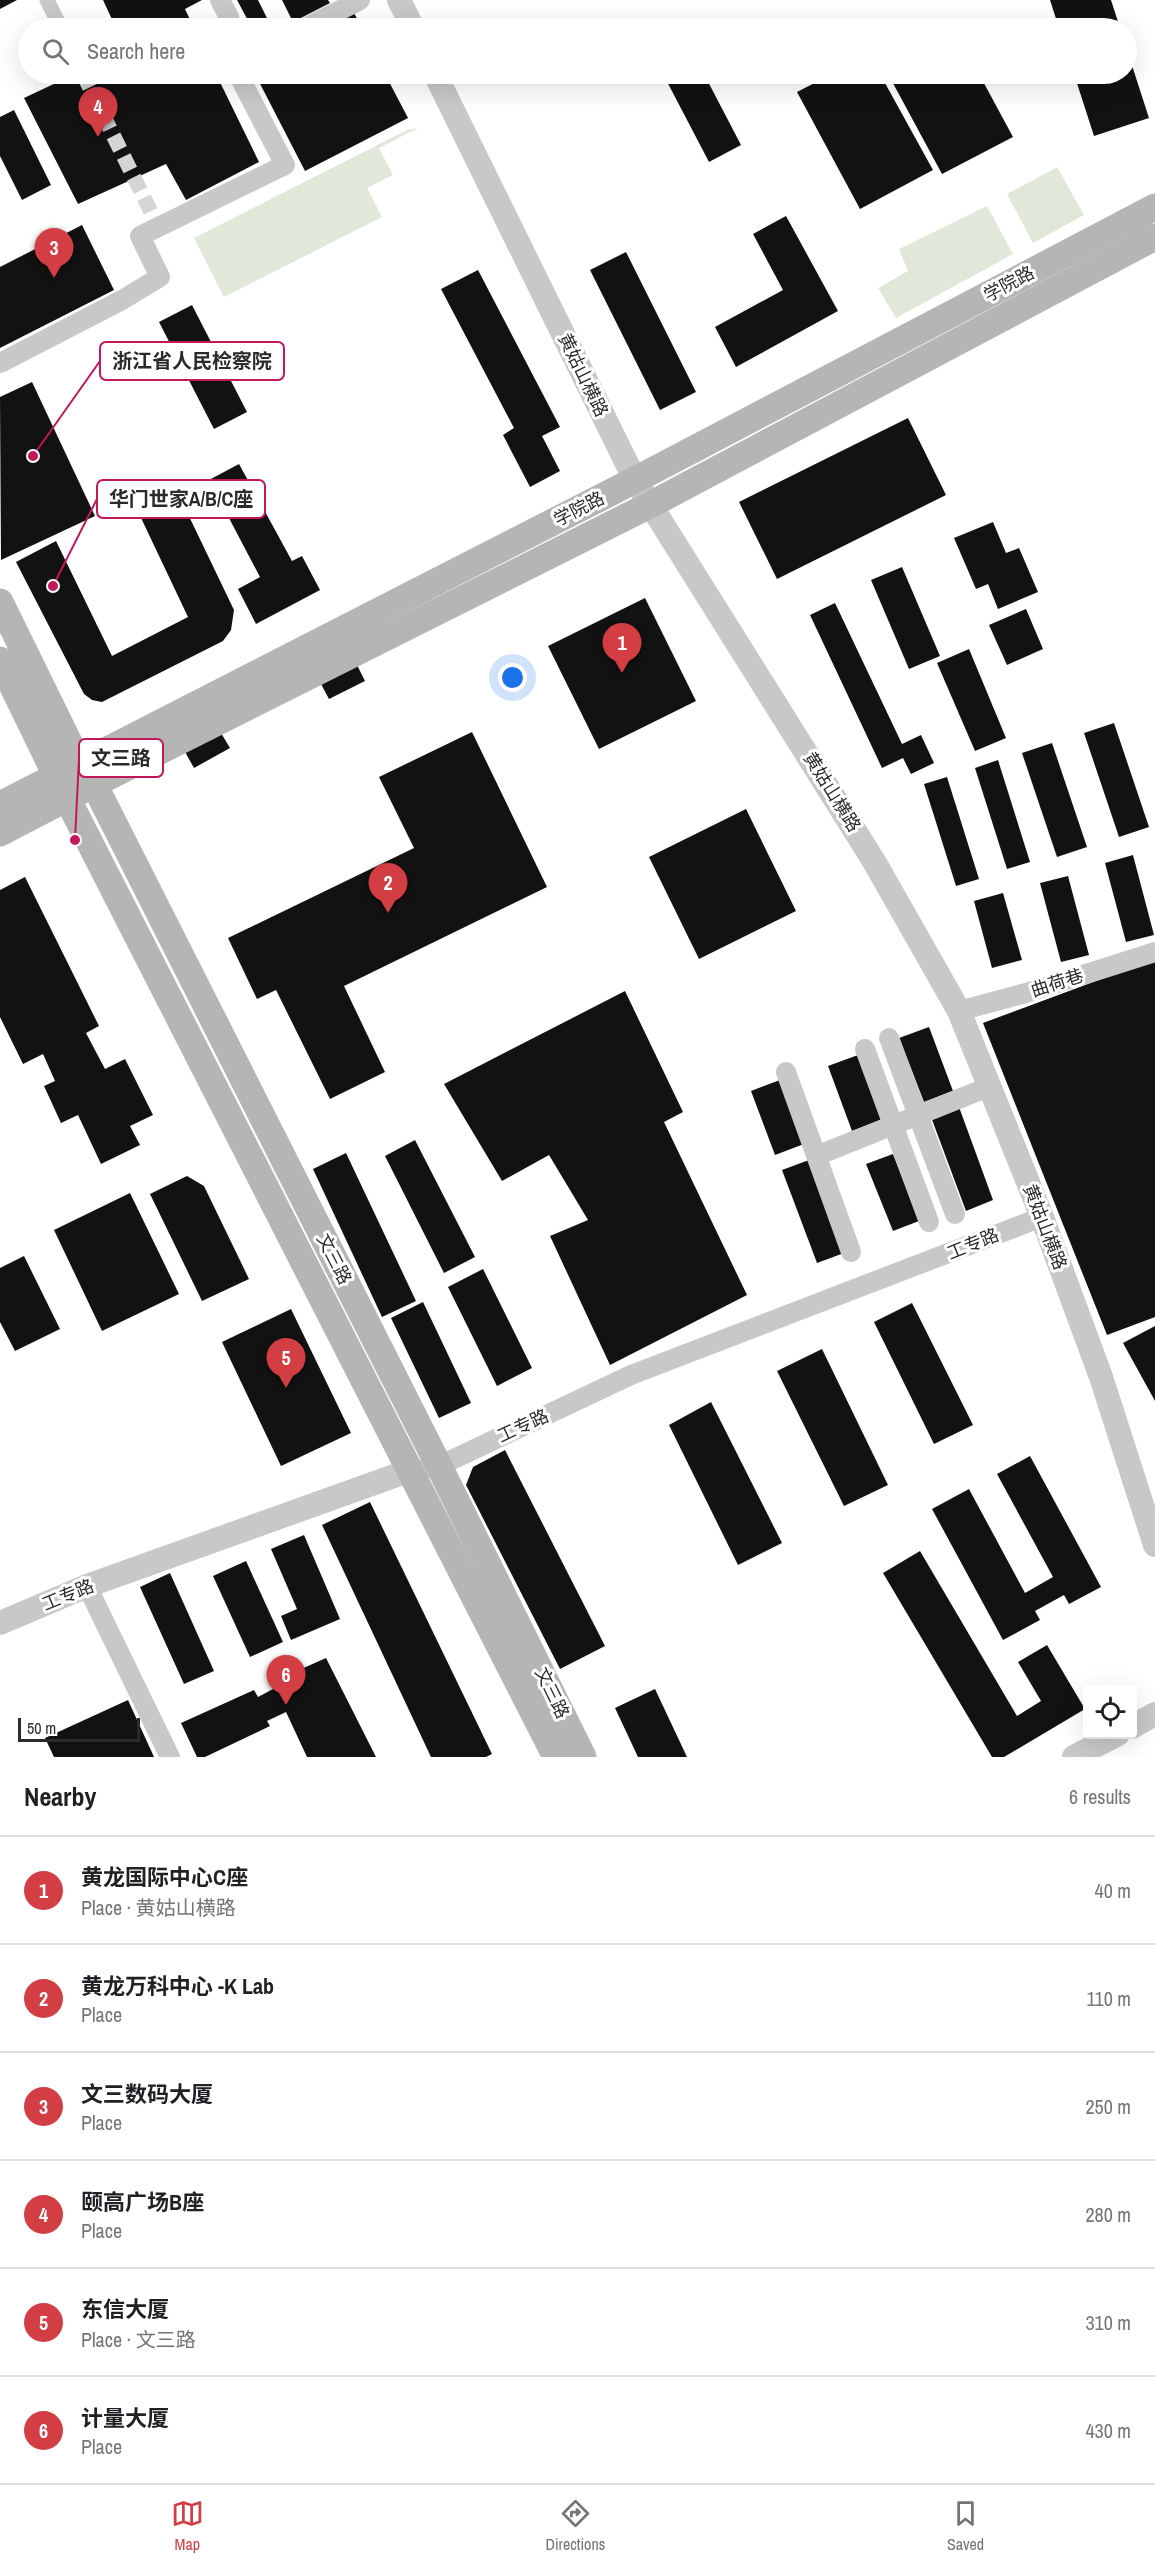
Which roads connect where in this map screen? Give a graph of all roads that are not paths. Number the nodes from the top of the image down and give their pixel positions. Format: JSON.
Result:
{"nodes":[{"id":1,"x":47,"y":0,"type":"edge"},
{"id":2,"x":220,"y":0,"type":"edge"},
{"id":3,"x":360,"y":0,"type":"edge"},
{"id":4,"x":399,"y":0,"type":"edge"},
{"id":5,"x":56,"y":18,"type":"edge"},
{"id":6,"x":229,"y":18,"type":"edge"},
{"id":7,"x":325,"y":18,"type":"edge"},
{"id":8,"x":408,"y":18,"type":"edge"},
{"id":9,"x":243,"y":84,"type":"edge"},
{"id":10,"x":440,"y":84,"type":"edge"},
{"id":11,"x":1155,"y":207,"type":"edge"},
{"id":12,"x":1155,"y":237,"type":"edge"},
{"id":13,"x":0,"y":363,"type":"edge"},
{"id":14,"x":635,"y":480,"type":"junction"},
{"id":15,"x":650,"y":505,"type":"junction"},
{"id":16,"x":0,"y":602,"type":"edge"},
{"id":17,"x":0,"y":660,"type":"edge"},
{"id":18,"x":75,"y":780,"type":"junction"},
{"id":19,"x":0,"y":805,"type":"edge"},
{"id":20,"x":0,"y":834,"type":"edge"},
{"id":21,"x":1155,"y":952,"type":"edge"},
{"id":22,"x":959,"y":1011,"type":"junction"},
{"id":23,"x":889,"y":1038,"type":"dead end"},
{"id":24,"x":865,"y":1049,"type":"dead end"},
{"id":25,"x":786,"y":1072,"type":"dead end"},
{"id":26,"x":991,"y":1086,"type":"junction"},
{"id":27,"x":918,"y":1113,"type":"junction"},
{"id":28,"x":892,"y":1126,"type":"junction"},
{"id":29,"x":816,"y":1156,"type":"junction"},
{"id":30,"x":956,"y":1214,"type":"dead end"},
{"id":31,"x":1042,"y":1217,"type":"junction"},
{"id":32,"x":929,"y":1222,"type":"dead end"},
{"id":33,"x":851,"y":1251,"type":"dead end"},
{"id":34,"x":439,"y":1466,"type":"junction"},
{"id":35,"x":411,"y":1470,"type":"junction"},
{"id":36,"x":1155,"y":1545,"type":"edge"},
{"id":37,"x":87,"y":1586,"type":"junction"},
{"id":38,"x":0,"y":1623,"type":"edge"},
{"id":39,"x":1155,"y":1714,"type":"edge"},
{"id":40,"x":1137,"y":1723,"type":"edge"},
{"id":41,"x":1108,"y":1739,"type":"edge"},
{"id":42,"x":170,"y":1757,"type":"edge"},
{"id":43,"x":556,"y":1757,"type":"edge"},
{"id":44,"x":584,"y":1757,"type":"edge"},
{"id":45,"x":1074,"y":1757,"type":"edge"}],
"edges":[{"from":1,"to":5,"type":"street"},
{"from":2,"to":6,"type":"street"},
{"from":3,"to":7,"type":"street"},
{"from":4,"to":8,"type":"street"},
{"from":9,"to":13,"type":"street"},
{"from":10,"to":14,"type":"street","name":"黄姑山横路"},
{"from":11,"to":14,"type":"main road","name":"学院路"},
{"from":12,"to":15,"type":"main road","name":"学院路"},
{"from":14,"to":15,"type":"street","name":"黄姑山横路"},
{"from":14,"to":18,"type":"main road","name":"学院路"},
{"from":15,"to":18,"type":"main road","name":"学院路"},
{"from":15,"to":22,"type":"street","name":"黄姑山横路"},
{"from":16,"to":18,"type":"main road","name":"文三路"},
{"from":17,"to":18,"type":"main road","name":"文三路"},
{"from":18,"to":19,"type":"main road","name":"学院路"},
{"from":18,"to":20,"type":"main road","name":"学院路"},
{"from":18,"to":34,"type":"main road","name":"文三路"},
{"from":18,"to":35,"type":"main road","name":"文三路"},
{"from":21,"to":22,"type":"street","name":"曲荷巷"},
{"from":22,"to":26,"type":"street","name":"黄姑山横路"},
{"from":23,"to":27,"type":"street"},
{"from":24,"to":28,"type":"street"},
{"from":25,"to":29,"type":"street"},
{"from":26,"to":27,"type":"street"},
{"from":26,"to":31,"type":"street","name":"黄姑山横路"},
{"from":27,"to":28,"type":"street"},
{"from":27,"to":30,"type":"street"},
{"from":28,"to":29,"type":"street"},
{"from":28,"to":32,"type":"street"},
{"from":29,"to":33,"type":"street"},
{"from":31,"to":34,"type":"street","name":"工专路"},
{"from":31,"to":36,"type":"street","name":"黄姑山横路"},
{"from":34,"to":35,"type":"street","name":"工专路"},
{"from":34,"to":44,"type":"main road","name":"文三路"},
{"from":35,"to":37,"type":"street","name":"工专路"},
{"from":35,"to":43,"type":"main road","name":"文三路"},
{"from":37,"to":38,"type":"street","name":"工专路"},
{"from":37,"to":42,"type":"street"},
{"from":39,"to":40,"type":"street"},
{"from":41,"to":45,"type":"street"}]}
